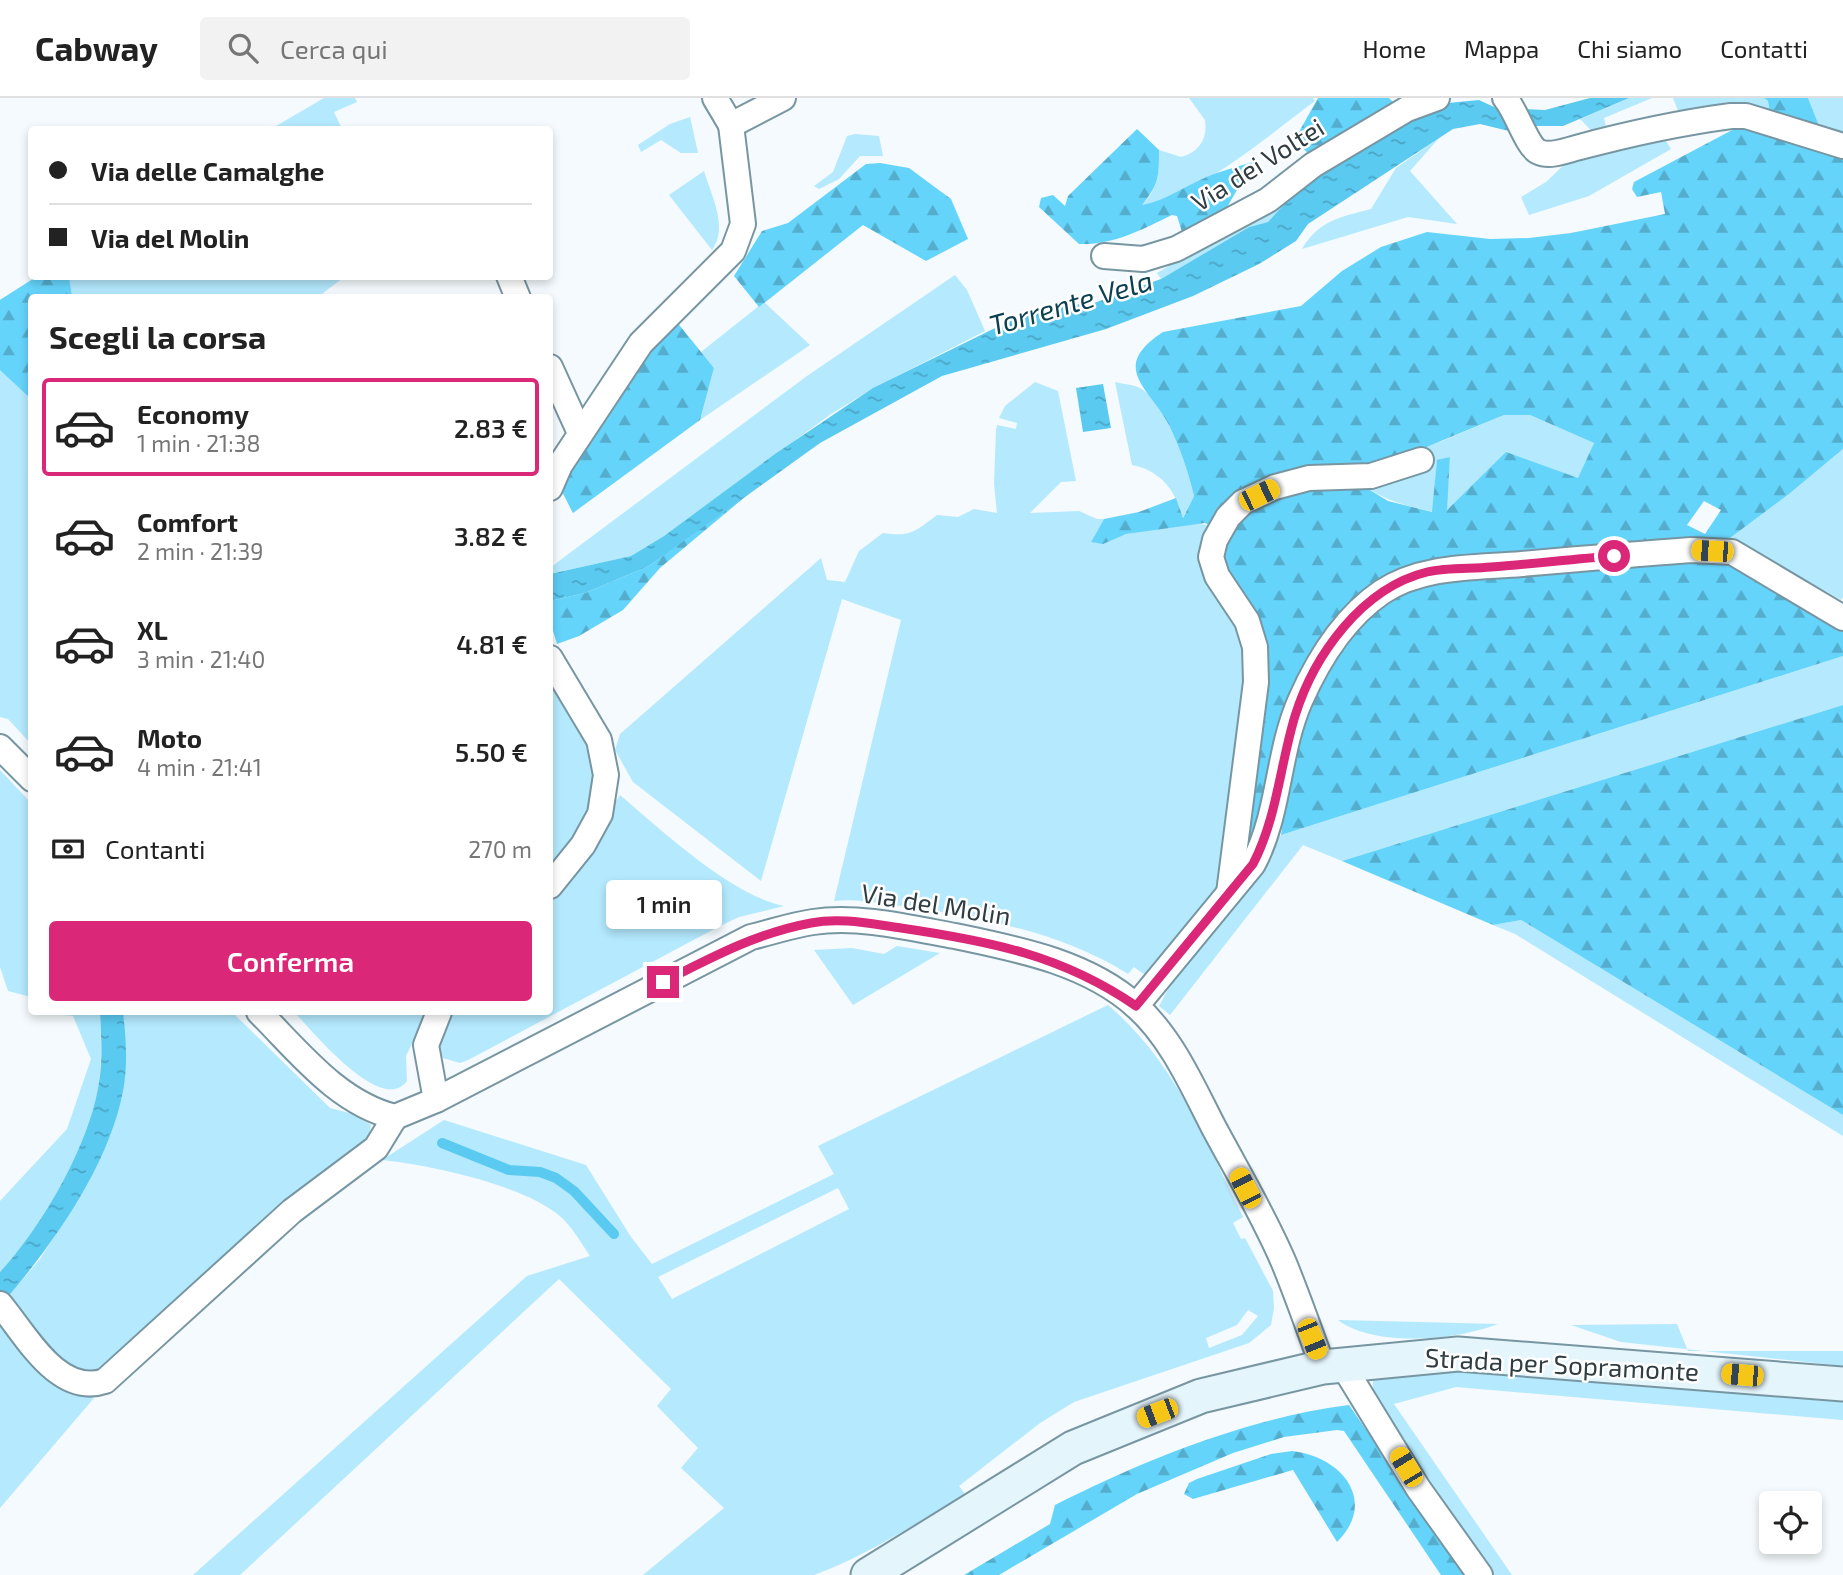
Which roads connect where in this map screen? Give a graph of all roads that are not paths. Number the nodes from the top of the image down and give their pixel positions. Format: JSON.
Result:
{"nodes":[{"id":1,"x":715,"y":98,"type":"edge"},
{"id":2,"x":783,"y":98,"type":"edge"},
{"id":3,"x":1437,"y":98,"type":"edge"},
{"id":4,"x":1515,"y":113,"type":"edge"},
{"id":5,"x":731,"y":125,"type":"junction"},
{"id":6,"x":1843,"y":146,"type":"edge"},
{"id":7,"x":1104,"y":256,"type":"dead end"},
{"id":8,"x":553,"y":374,"type":"edge"},
{"id":9,"x":580,"y":433,"type":"junction"},
{"id":10,"x":1421,"y":460,"type":"dead end"},
{"id":11,"x":553,"y":482,"type":"edge"},
{"id":12,"x":1843,"y":618,"type":"edge"},
{"id":13,"x":553,"y":663,"type":"edge"},
{"id":14,"x":0,"y":747,"type":"edge"},
{"id":15,"x":28,"y":775,"type":"edge"},
{"id":16,"x":553,"y":882,"type":"edge"},
{"id":17,"x":1229,"y":893,"type":"junction"},
{"id":18,"x":1136,"y":1006,"type":"junction"},
{"id":19,"x":262,"y":1015,"type":"edge"},
{"id":20,"x":438,"y":1015,"type":"edge"},
{"id":21,"x":436,"y":1100,"type":"junction"},
{"id":22,"x":395,"y":1117,"type":"junction"},
{"id":23,"x":1,"y":1304,"type":"edge"},
{"id":24,"x":1333,"y":1365,"type":"junction"},
{"id":25,"x":1843,"y":1384,"type":"edge"},
{"id":26,"x":868,"y":1575,"type":"edge"},
{"id":27,"x":1480,"y":1575,"type":"edge"}],
"edges":[{"from":1,"to":5,"type":"street"},
{"from":2,"to":5,"type":"street"},
{"from":3,"to":7,"type":"street","name":"Via dei Voltei"},
{"from":4,"to":6,"type":"street"},
{"from":5,"to":9,"type":"street"},
{"from":8,"to":9,"type":"street"},
{"from":9,"to":11,"type":"street"},
{"from":10,"to":17,"type":"street"},
{"from":12,"to":17,"type":"street"},
{"from":13,"to":16,"type":"street"},
{"from":14,"to":15,"type":"street"},
{"from":17,"to":18,"type":"street"},
{"from":18,"to":21,"type":"street","name":"Via del Molin"},
{"from":18,"to":24,"type":"street","name":"Via del Molin"},
{"from":19,"to":22,"type":"street"},
{"from":20,"to":21,"type":"street"},
{"from":21,"to":22,"type":"street","name":"Via del Molin"},
{"from":22,"to":23,"type":"street"},
{"from":24,"to":25,"type":"main road","name":"Strada per Sopramonte"},
{"from":24,"to":26,"type":"main road","name":"Strada per Sopramonte"},
{"from":24,"to":27,"type":"street","name":"Via del Molin"}]}
